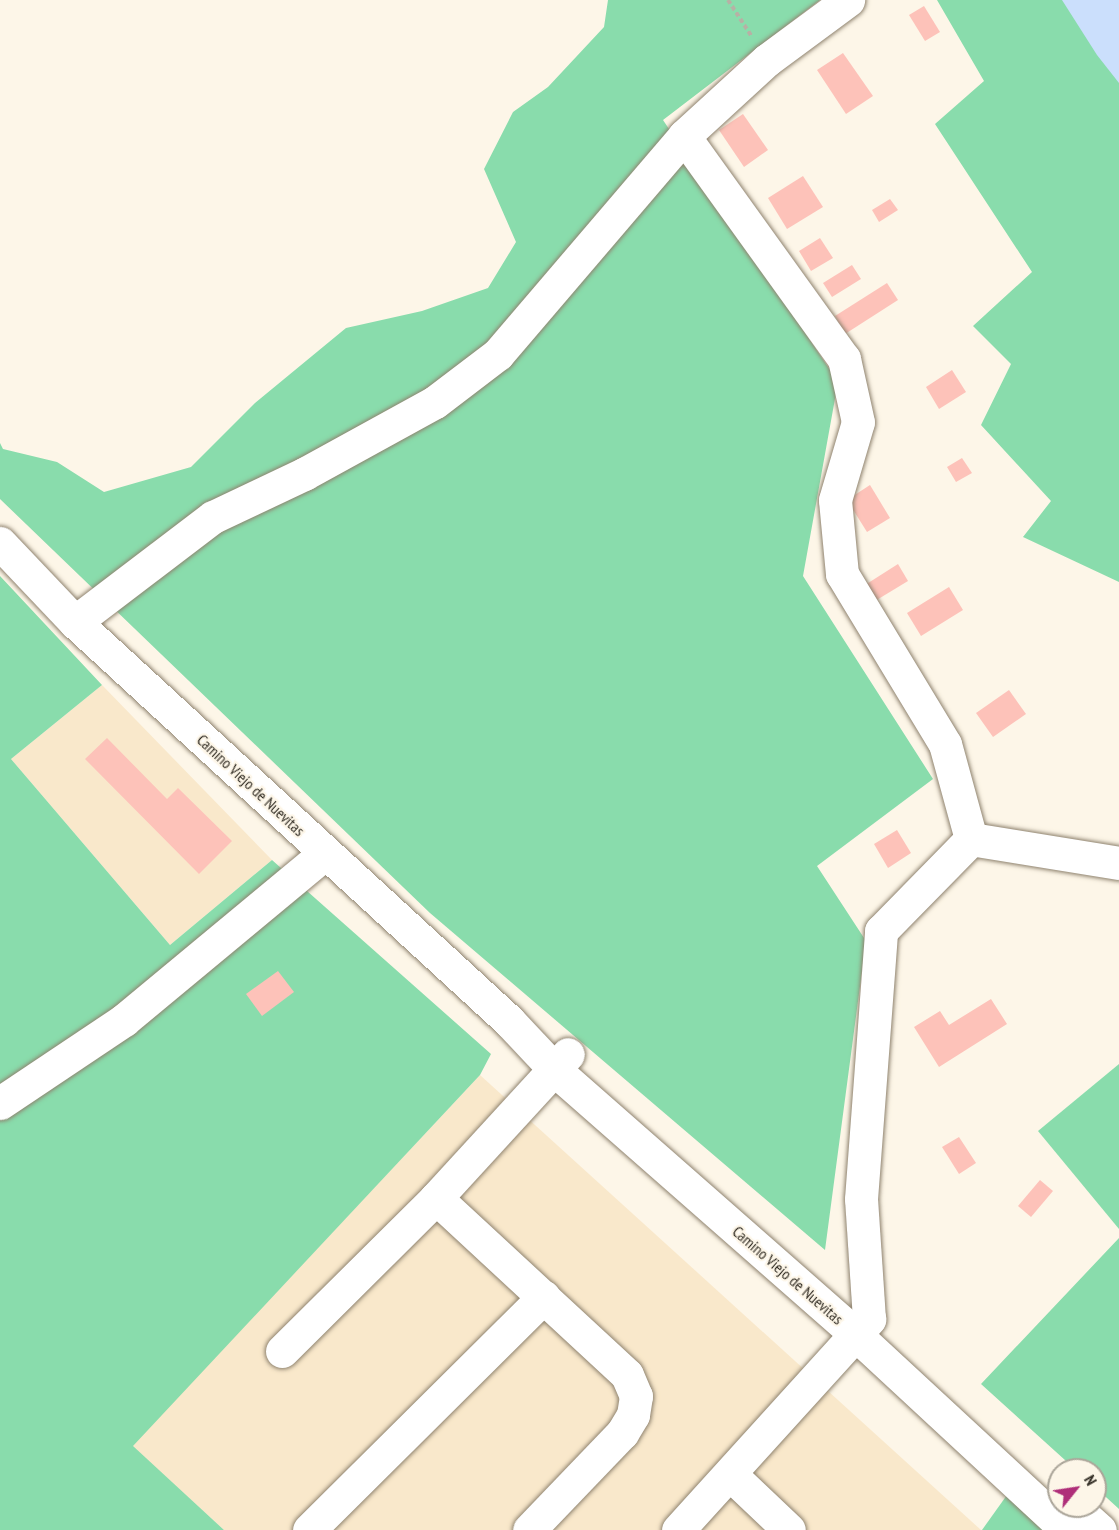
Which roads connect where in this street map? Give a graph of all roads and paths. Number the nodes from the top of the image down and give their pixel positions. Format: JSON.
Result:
{"nodes":[{"id":1,"x":728,"y":0,"type":"edge"},
{"id":2,"x":848,"y":0,"type":"edge"},
{"id":3,"x":767,"y":60,"type":"junction"},
{"id":4,"x":684,"y":136,"type":"junction"},
{"id":5,"x":0,"y":543,"type":"edge"},
{"id":6,"x":75,"y":622,"type":"junction"},
{"id":7,"x":970,"y":839,"type":"junction"},
{"id":8,"x":325,"y":853,"type":"junction"},
{"id":9,"x":1119,"y":863,"type":"edge"},
{"id":10,"x":562,"y":1062,"type":"junction"},
{"id":11,"x":0,"y":1102,"type":"edge"},
{"id":12,"x":436,"y":1198,"type":"junction"},
{"id":13,"x":544,"y":1297,"type":"junction"},
{"id":14,"x":862,"y":1326,"type":"junction"},
{"id":15,"x":282,"y":1351,"type":"dead end"},
{"id":16,"x":730,"y":1474,"type":"junction"},
{"id":17,"x":1047,"y":1483,"type":"edge"},
{"id":18,"x":1086,"y":1518,"type":"edge"},
{"id":19,"x":309,"y":1530,"type":"edge"},
{"id":20,"x":529,"y":1530,"type":"edge"},
{"id":21,"x":678,"y":1530,"type":"edge"},
{"id":22,"x":789,"y":1530,"type":"edge"},
{"id":23,"x":1067,"y":1530,"type":"edge"},
{"id":24,"x":1100,"y":1530,"type":"edge"}],
"edges":[{"from":1,"to":3,"type":"path"},
{"from":2,"to":3,"type":"street"},
{"from":3,"to":4,"type":"street"},
{"from":4,"to":6,"type":"street"},
{"from":4,"to":7,"type":"street"},
{"from":5,"to":6,"type":"street","name":"Camino Viejo de Nuevitas"},
{"from":6,"to":8,"type":"street","name":"Camino Viejo de Nuevitas"},
{"from":7,"to":9,"type":"street"},
{"from":7,"to":14,"type":"street"},
{"from":8,"to":10,"type":"street","name":"Camino Viejo de Nuevitas"},
{"from":8,"to":11,"type":"street"},
{"from":10,"to":12,"type":"street"},
{"from":10,"to":14,"type":"street","name":"Camino Viejo de Nuevitas"},
{"from":12,"to":13,"type":"street"},
{"from":12,"to":15,"type":"street"},
{"from":13,"to":19,"type":"street"},
{"from":13,"to":20,"type":"street"},
{"from":14,"to":16,"type":"street"},
{"from":14,"to":17,"type":"street","name":"Camino Viejo de Nuevitas"},
{"from":14,"to":23,"type":"street","name":"Camino Viejo de Nuevitas"},
{"from":16,"to":21,"type":"street"},
{"from":16,"to":22,"type":"street"},
{"from":18,"to":24,"type":"street"}]}
